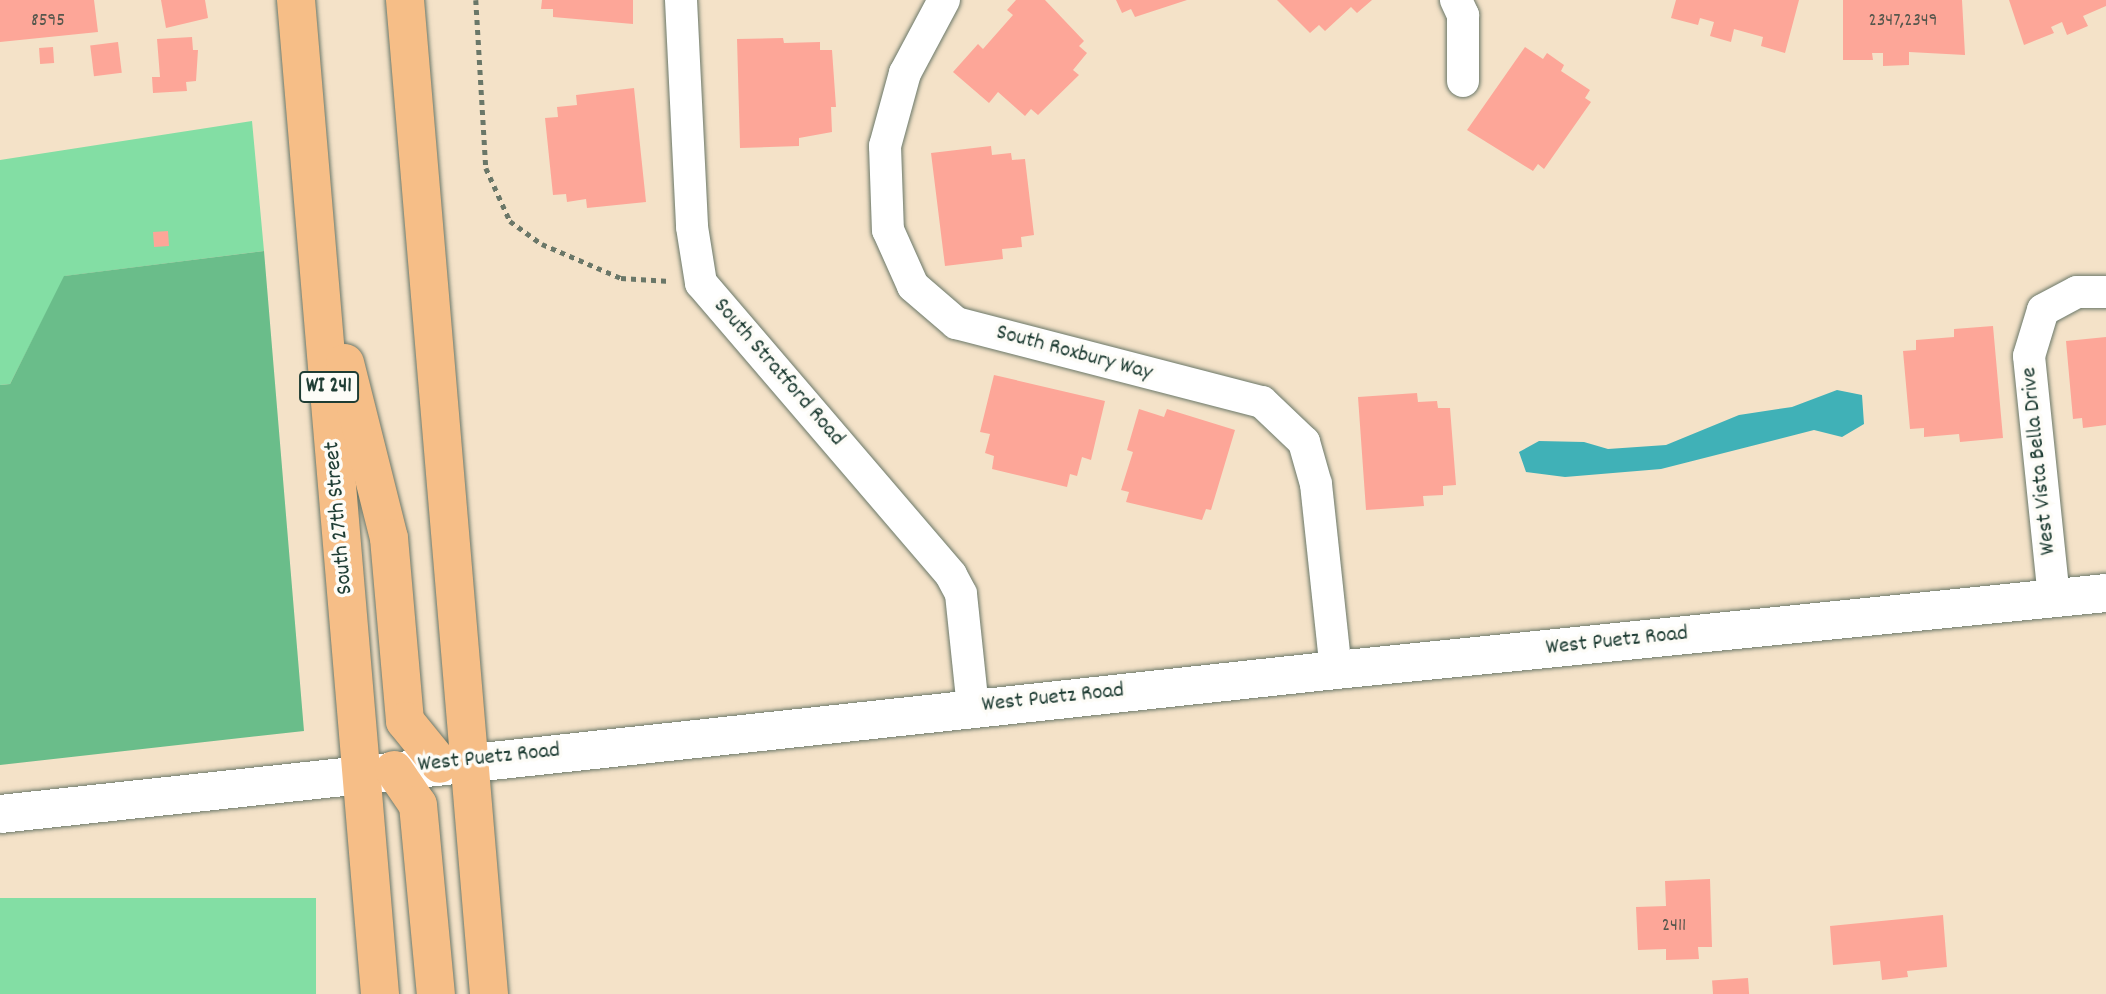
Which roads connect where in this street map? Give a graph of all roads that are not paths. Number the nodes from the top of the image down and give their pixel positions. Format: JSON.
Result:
{"nodes":[{"id":1,"x":296,"y":0,"type":"edge"},
{"id":2,"x":405,"y":0,"type":"edge"},
{"id":3,"x":681,"y":0,"type":"edge"},
{"id":4,"x":944,"y":0,"type":"edge"},
{"id":5,"x":1456,"y":0,"type":"edge"},
{"id":6,"x":1463,"y":81,"type":"dead end"},
{"id":7,"x":317,"y":248,"type":"junction"},
{"id":8,"x":2106,"y":292,"type":"edge"},
{"id":9,"x":2106,"y":593,"type":"edge"},
{"id":10,"x":2054,"y":598,"type":"junction"},
{"id":11,"x":1336,"y":670,"type":"junction"},
{"id":12,"x":972,"y":708,"type":"junction"},
{"id":13,"x":455,"y":763,"type":"junction"},
{"id":14,"x":378,"y":772,"type":"junction"},
{"id":15,"x":0,"y":814,"type":"edge"},
{"id":16,"x":380,"y":994,"type":"edge"},
{"id":17,"x":436,"y":994,"type":"edge"},
{"id":18,"x":488,"y":994,"type":"edge"}],
"edges":[{"from":1,"to":7,"type":"main road","name":"South 27th Street","number":"WI 241"},
{"from":2,"to":13,"type":"main road"},
{"from":3,"to":12,"type":"street","name":"South Stratford Road"},
{"from":4,"to":11,"type":"street","name":"South Roxbury Way"},
{"from":5,"to":6,"type":"street"},
{"from":7,"to":13,"type":"main road"},
{"from":7,"to":14,"type":"main road","name":"South 27th Street","number":"WI 241"},
{"from":8,"to":10,"type":"street","name":"West Vista Bella Drive"},
{"from":9,"to":10,"type":"street","name":"West Puetz Road"},
{"from":10,"to":11,"type":"street","name":"West Puetz Road"},
{"from":11,"to":12,"type":"street","name":"West Puetz Road"},
{"from":12,"to":13,"type":"street","name":"West Puetz Road"},
{"from":13,"to":14,"type":"street","name":"West Puetz Road"},
{"from":13,"to":18,"type":"main road"},
{"from":14,"to":15,"type":"street","name":"West Puetz Road"},
{"from":14,"to":16,"type":"main road","name":"South 27th Street","number":"WI 241"},
{"from":14,"to":17,"type":"main road"}]}
